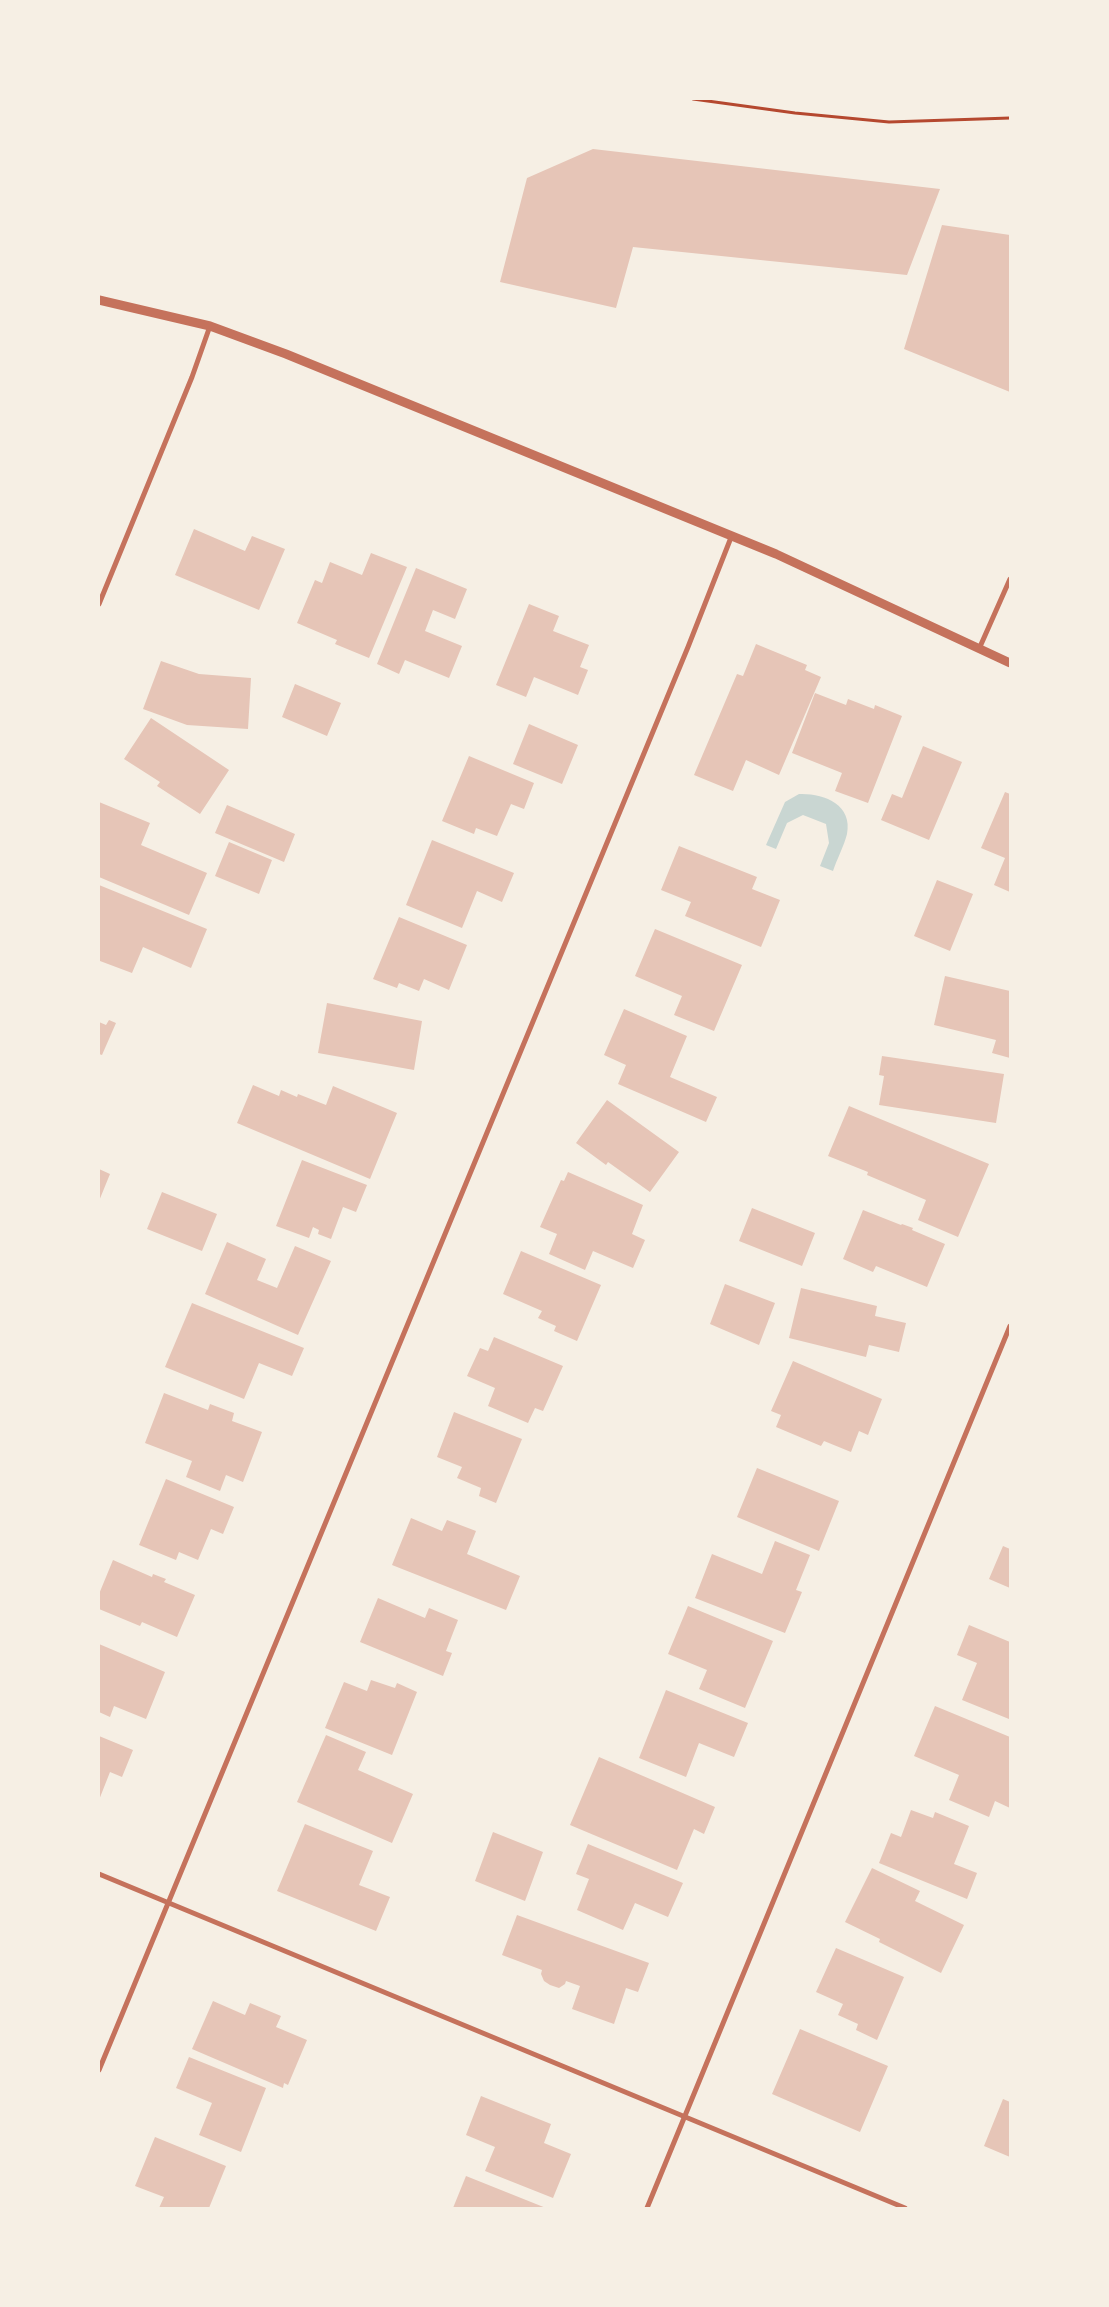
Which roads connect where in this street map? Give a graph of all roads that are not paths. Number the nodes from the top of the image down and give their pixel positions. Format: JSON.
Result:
{"nodes":[{"id":1,"x":99,"y":300,"type":"edge"},
{"id":2,"x":210,"y":326,"type":"junction"},
{"id":3,"x":732,"y":535,"type":"junction"},
{"id":4,"x":1010,"y":578,"type":"edge"},
{"id":5,"x":99,"y":604,"type":"edge"},
{"id":6,"x":979,"y":650,"type":"junction"},
{"id":7,"x":1010,"y":663,"type":"edge"},
{"id":8,"x":1010,"y":1326,"type":"edge"},
{"id":9,"x":99,"y":1874,"type":"edge"},
{"id":10,"x":167,"y":1903,"type":"junction"},
{"id":11,"x":99,"y":2070,"type":"edge"},
{"id":12,"x":686,"y":2117,"type":"junction"},
{"id":13,"x":648,"y":2208,"type":"edge"},
{"id":14,"x":905,"y":2208,"type":"edge"}],
"edges":[{"from":1,"to":2,"type":"street"},
{"from":2,"to":3,"type":"street"},
{"from":2,"to":5,"type":"street"},
{"from":3,"to":6,"type":"street"},
{"from":3,"to":10,"type":"street"},
{"from":4,"to":6,"type":"street"},
{"from":6,"to":7,"type":"street"},
{"from":8,"to":12,"type":"street"},
{"from":9,"to":10,"type":"street"},
{"from":10,"to":11,"type":"street"},
{"from":10,"to":12,"type":"street"},
{"from":12,"to":13,"type":"street"},
{"from":12,"to":14,"type":"street"}]}
